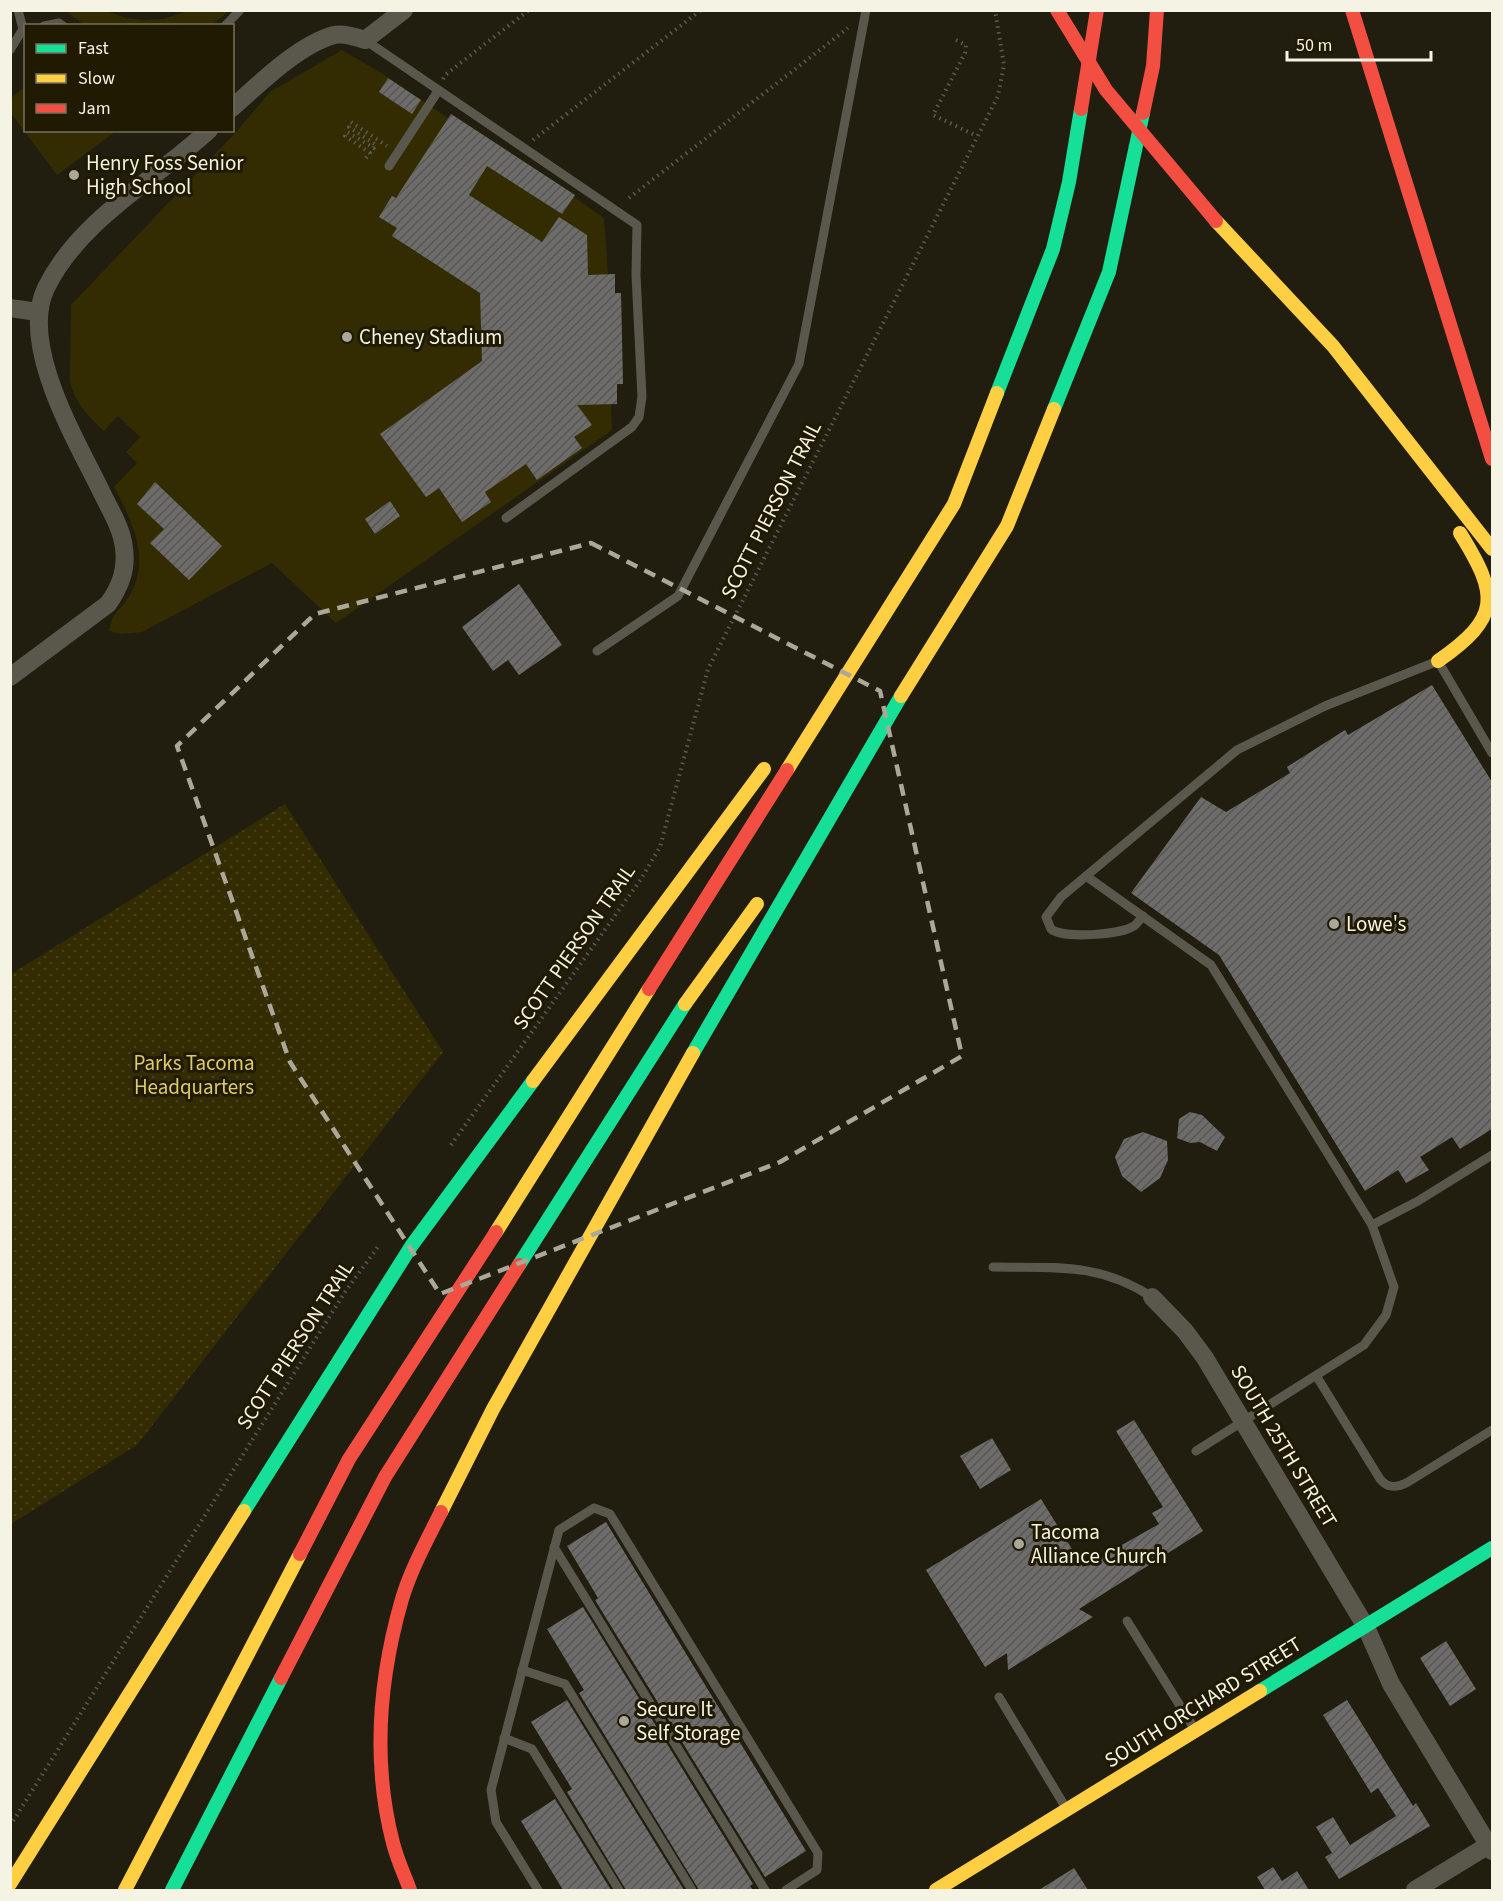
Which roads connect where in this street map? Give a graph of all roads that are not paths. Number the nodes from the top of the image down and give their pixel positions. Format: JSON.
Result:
{"nodes":[{"id":1,"x":18,"y":10,"type":"edge"},
{"id":2,"x":240,"y":10,"type":"edge"},
{"id":3,"x":404,"y":10,"type":"edge"},
{"id":4,"x":866,"y":10,"type":"edge"},
{"id":5,"x":1058,"y":10,"type":"edge"},
{"id":6,"x":1097,"y":10,"type":"edge"},
{"id":7,"x":1157,"y":10,"type":"edge"},
{"id":8,"x":1352,"y":10,"type":"edge"},
{"id":9,"x":227,"y":24,"type":"edge"},
{"id":10,"x":24,"y":28,"type":"edge"},
{"id":11,"x":365,"y":40,"type":"junction"},
{"id":12,"x":10,"y":50,"type":"edge"},
{"id":13,"x":438,"y":92,"type":"junction"},
{"id":14,"x":234,"y":106,"type":"edge"},
{"id":15,"x":207,"y":132,"type":"edge"},
{"id":16,"x":389,"y":166,"type":"dead end"},
{"id":17,"x":10,"y":308,"type":"edge"},
{"id":18,"x":38,"y":312,"type":"junction"},
{"id":19,"x":1492,"y":459,"type":"edge"},
{"id":20,"x":1437,"y":482,"type":"junction"},
{"id":21,"x":506,"y":518,"type":"dead end"},
{"id":22,"x":1492,"y":549,"type":"edge"},
{"id":23,"x":890,"y":603,"type":"junction"},
{"id":24,"x":597,"y":651,"type":"dead end"},
{"id":25,"x":1438,"y":661,"type":"junction"},
{"id":26,"x":10,"y":677,"type":"edge"},
{"id":27,"x":804,"y":716,"type":"dead end"},
{"id":28,"x":1492,"y":753,"type":"edge"},
{"id":29,"x":776,"y":754,"type":"dead end"},
{"id":30,"x":865,"y":754,"type":"junction"},
{"id":31,"x":789,"y":860,"type":"dead end"},
{"id":32,"x":1086,"y":876,"type":"junction"},
{"id":33,"x":768,"y":889,"type":"dead end"},
{"id":34,"x":1143,"y":916,"type":"junction"},
{"id":35,"x":1492,"y":1155,"type":"edge"},
{"id":36,"x":1372,"y":1226,"type":"junction"},
{"id":37,"x":993,"y":1267,"type":"dead end"},
{"id":38,"x":1152,"y":1297,"type":"joint"},
{"id":39,"x":1317,"y":1377,"type":"junction"},
{"id":40,"x":493,"y":1409,"type":"junction"},
{"id":41,"x":1243,"y":1422,"type":"junction"},
{"id":42,"x":1492,"y":1430,"type":"edge"},
{"id":43,"x":1196,"y":1451,"type":"dead end"},
{"id":44,"x":554,"y":1547,"type":"junction"},
{"id":45,"x":1492,"y":1548,"type":"edge"},
{"id":46,"x":1127,"y":1621,"type":"dead end"},
{"id":47,"x":1366,"y":1626,"type":"junction"},
{"id":48,"x":379,"y":1630,"type":"dead end"},
{"id":49,"x":522,"y":1670,"type":"junction"},
{"id":50,"x":999,"y":1697,"type":"dead end"},
{"id":51,"x":1196,"y":1731,"type":"junction"},
{"id":52,"x":504,"y":1738,"type":"junction"},
{"id":53,"x":1067,"y":1809,"type":"junction"},
{"id":54,"x":1491,"y":1847,"type":"edge"},
{"id":55,"x":10,"y":1884,"type":"edge"},
{"id":56,"x":125,"y":1890,"type":"edge"},
{"id":57,"x":172,"y":1890,"type":"edge"},
{"id":58,"x":410,"y":1890,"type":"edge"},
{"id":59,"x":538,"y":1890,"type":"edge"},
{"id":60,"x":620,"y":1890,"type":"edge"},
{"id":61,"x":692,"y":1890,"type":"edge"},
{"id":62,"x":765,"y":1890,"type":"edge"},
{"id":63,"x":786,"y":1890,"type":"edge"},
{"id":64,"x":936,"y":1890,"type":"edge"},
{"id":65,"x":1415,"y":1890,"type":"edge"}],
"edges":[{"from":1,"to":10,"type":"lane"},
{"from":2,"to":9,"type":"lane"},
{"from":3,"to":11,"type":"street"},
{"from":4,"to":24,"type":"lane"},
{"from":5,"to":20,"type":"main road"},
{"from":6,"to":23,"type":"main road"},
{"from":7,"to":30,"type":"main road"},
{"from":8,"to":19,"type":"main road"},
{"from":10,"to":12,"type":"lane"},
{"from":11,"to":13,"type":"lane"},
{"from":11,"to":14,"type":"street"},
{"from":13,"to":16,"type":"lane"},
{"from":13,"to":21,"type":"lane"},
{"from":15,"to":18,"type":"street"},
{"from":17,"to":18,"type":"street"},
{"from":18,"to":26,"type":"street"},
{"from":20,"to":22,"type":"main road"},
{"from":20,"to":25,"type":"main road"},
{"from":23,"to":27,"type":"main road"},
{"from":23,"to":56,"type":"main road"},
{"from":25,"to":28,"type":"lane"},
{"from":25,"to":32,"type":"lane"},
{"from":29,"to":55,"type":"main road"},
{"from":30,"to":31,"type":"main road"},
{"from":30,"to":40,"type":"main road"},
{"from":32,"to":34,"type":"lane"},
{"from":32,"to":34,"type":"lane"},
{"from":33,"to":57,"type":"main road"},
{"from":34,"to":36,"type":"lane"},
{"from":35,"to":36,"type":"lane"},
{"from":36,"to":39,"type":"lane"},
{"from":37,"to":38,"type":"lane"},
{"from":38,"to":41,"type":"street","name":"SOUTH 25TH STREET"},
{"from":39,"to":41,"type":"lane"},
{"from":39,"to":42,"type":"lane"},
{"from":40,"to":48,"type":"main road"},
{"from":40,"to":58,"type":"main road"},
{"from":41,"to":43,"type":"lane"},
{"from":41,"to":47,"type":"street","name":"SOUTH 25TH STREET"},
{"from":44,"to":49,"type":"lane"},
{"from":44,"to":62,"type":"lane"},
{"from":44,"to":63,"type":"lane"},
{"from":45,"to":47,"type":"main road","name":"SOUTH ORCHARD STREET"},
{"from":46,"to":51,"type":"lane"},
{"from":47,"to":51,"type":"main road","name":"SOUTH ORCHARD STREET"},
{"from":47,"to":54,"type":"street","name":"SOUTH 25TH STREET"},
{"from":49,"to":52,"type":"lane"},
{"from":49,"to":61,"type":"lane"},
{"from":50,"to":53,"type":"lane"},
{"from":51,"to":53,"type":"main road","name":"SOUTH ORCHARD STREET"},
{"from":52,"to":59,"type":"lane"},
{"from":52,"to":60,"type":"lane"},
{"from":53,"to":64,"type":"main road","name":"SOUTH ORCHARD STREET"},
{"from":54,"to":65,"type":"street"}]}
